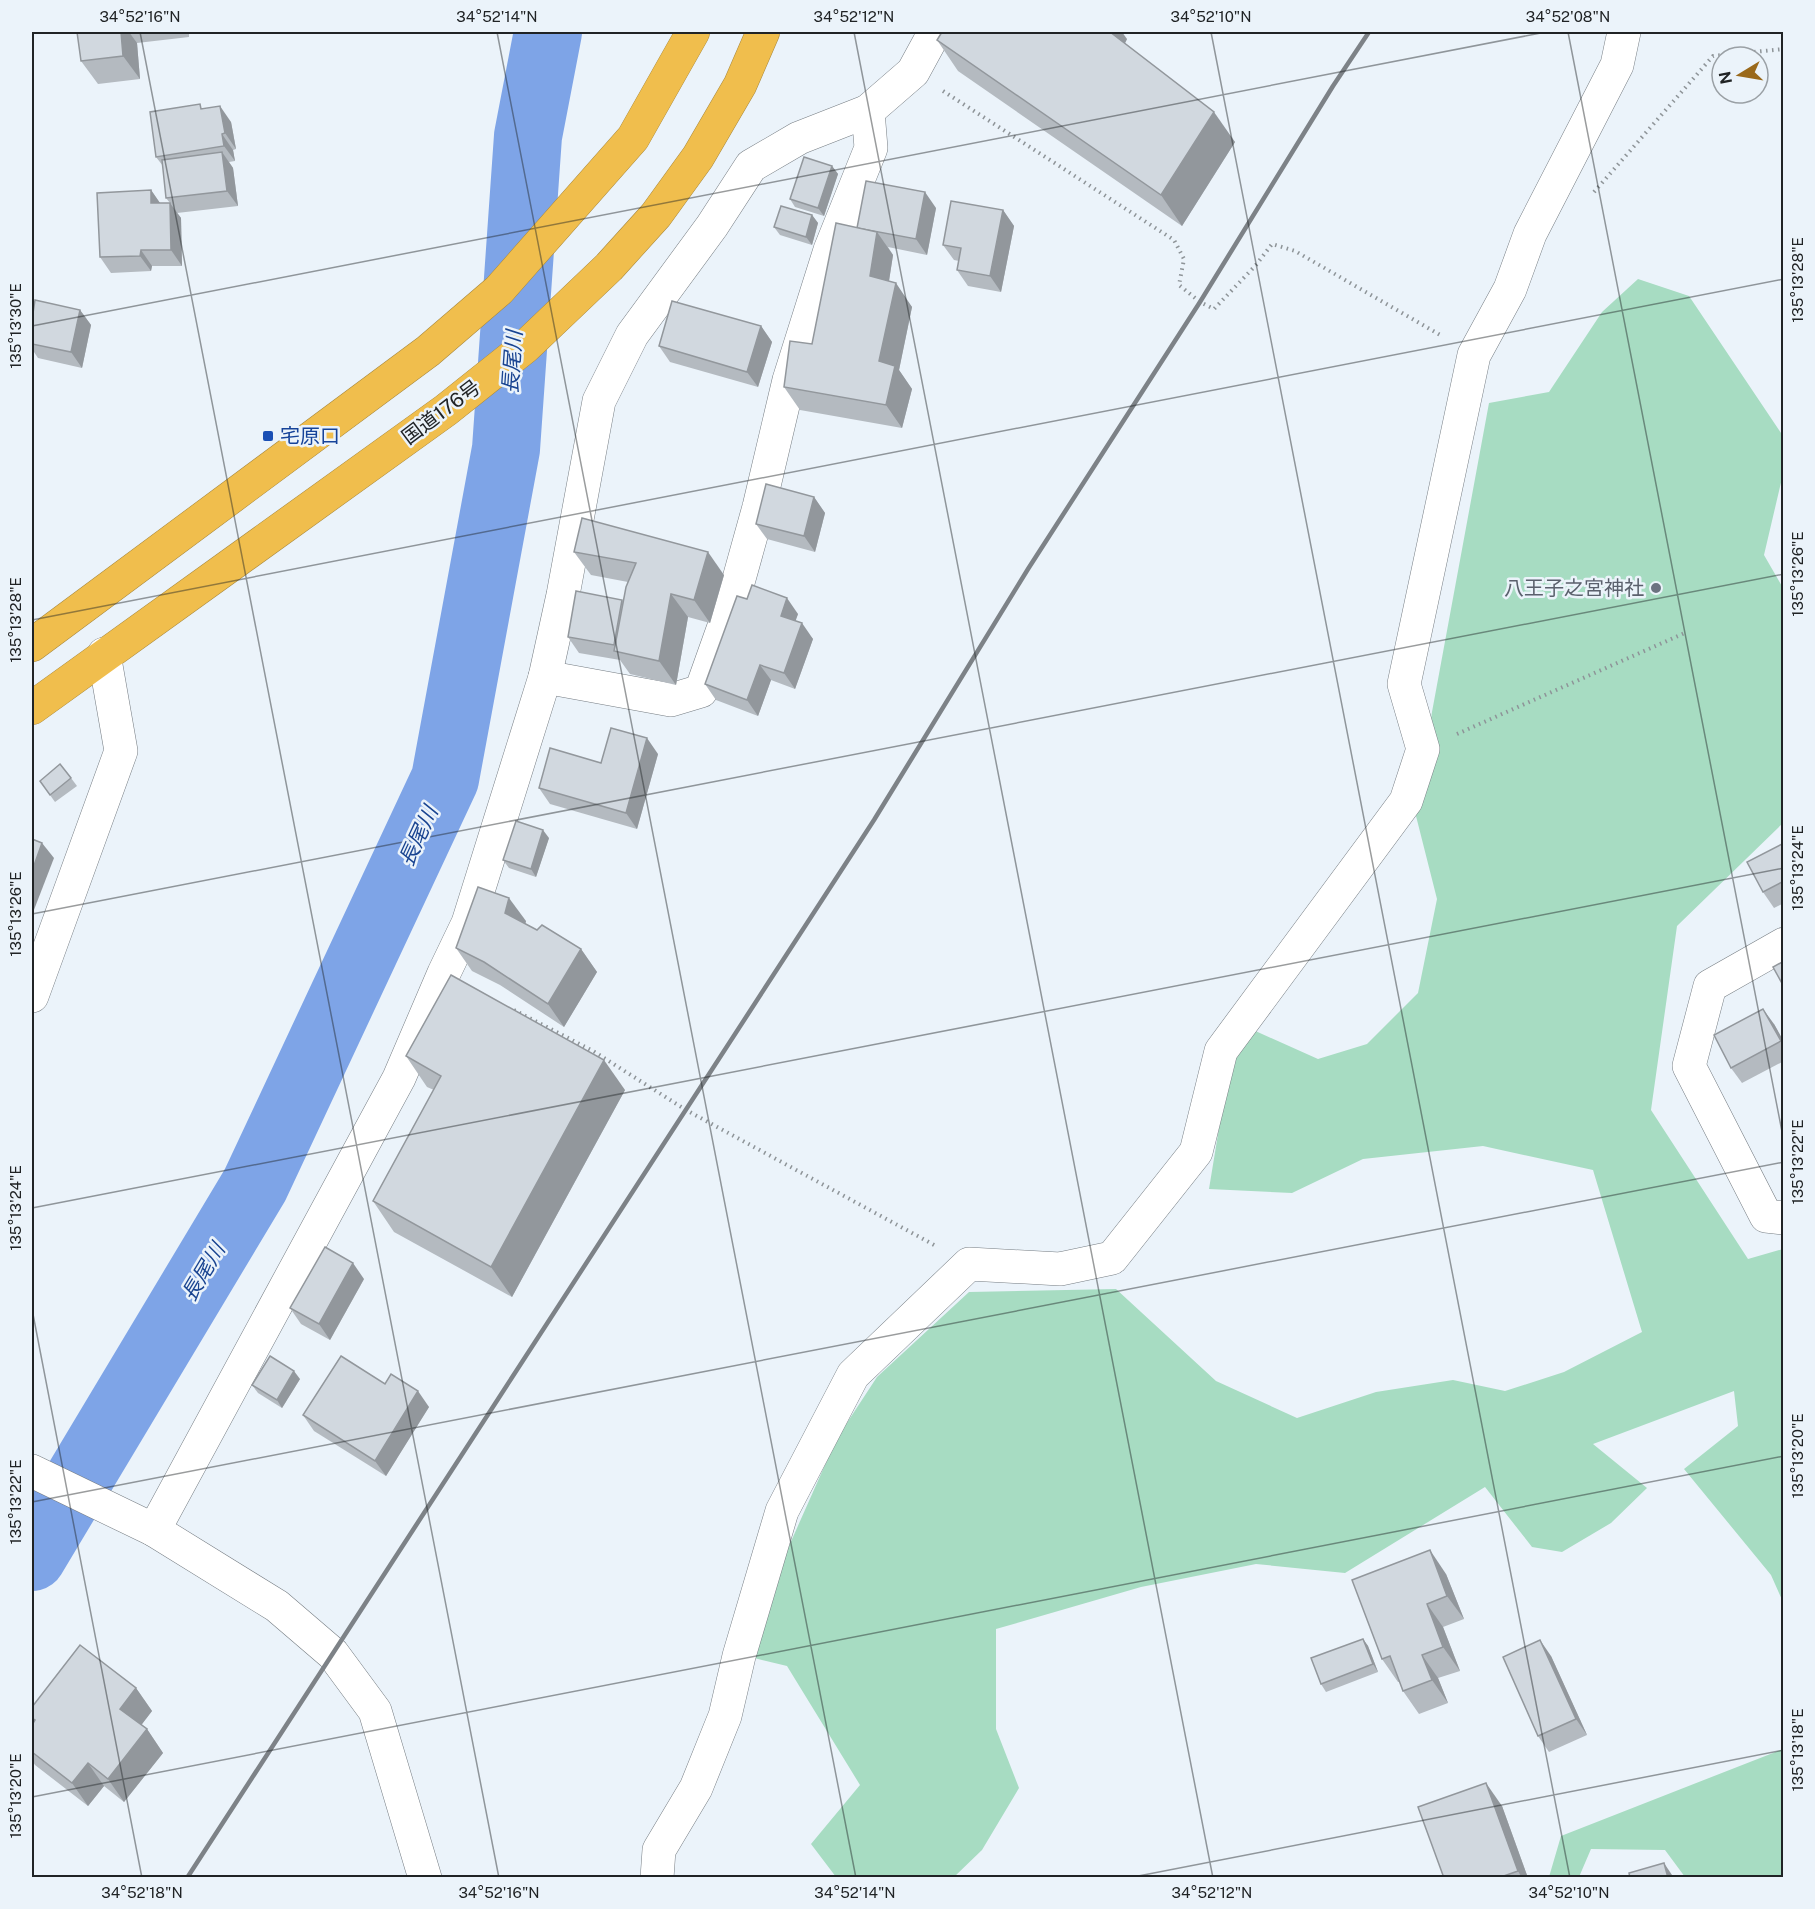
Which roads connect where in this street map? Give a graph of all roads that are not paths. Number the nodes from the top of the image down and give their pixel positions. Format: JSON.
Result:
{"nodes":[{"id":1,"x":693,"y":32,"type":"edge"},
{"id":2,"x":763,"y":32,"type":"edge"},
{"id":3,"x":931,"y":32,"type":"edge"},
{"id":4,"x":1624,"y":32,"type":"edge"},
{"id":5,"x":868,"y":111,"type":"junction"},
{"id":6,"x":32,"y":645,"type":"edge"},
{"id":7,"x":104,"y":654,"type":"junction"},
{"id":8,"x":545,"y":677,"type":"junction"},
{"id":9,"x":32,"y":708,"type":"edge"},
{"id":10,"x":1784,"y":944,"type":"edge"},
{"id":11,"x":32,"y":996,"type":"edge"},
{"id":12,"x":1784,"y":1218,"type":"edge"},
{"id":13,"x":32,"y":1471,"type":"edge"},
{"id":14,"x":154,"y":1530,"type":"junction"},
{"id":15,"x":425,"y":1878,"type":"edge"},
{"id":16,"x":657,"y":1878,"type":"edge"}],
"edges":[{"from":1,"to":6,"type":"highway"},
{"from":2,"to":7,"type":"highway","name":"国道176号"},
{"from":3,"to":5,"type":"street"},
{"from":4,"to":16,"type":"street"},
{"from":5,"to":8,"type":"street"},
{"from":5,"to":8,"type":"street"},
{"from":7,"to":9,"type":"highway","name":"国道176号"},
{"from":7,"to":11,"type":"street"},
{"from":8,"to":14,"type":"street"},
{"from":10,"to":12,"type":"street"},
{"from":13,"to":14,"type":"street"},
{"from":14,"to":15,"type":"street"}]}
